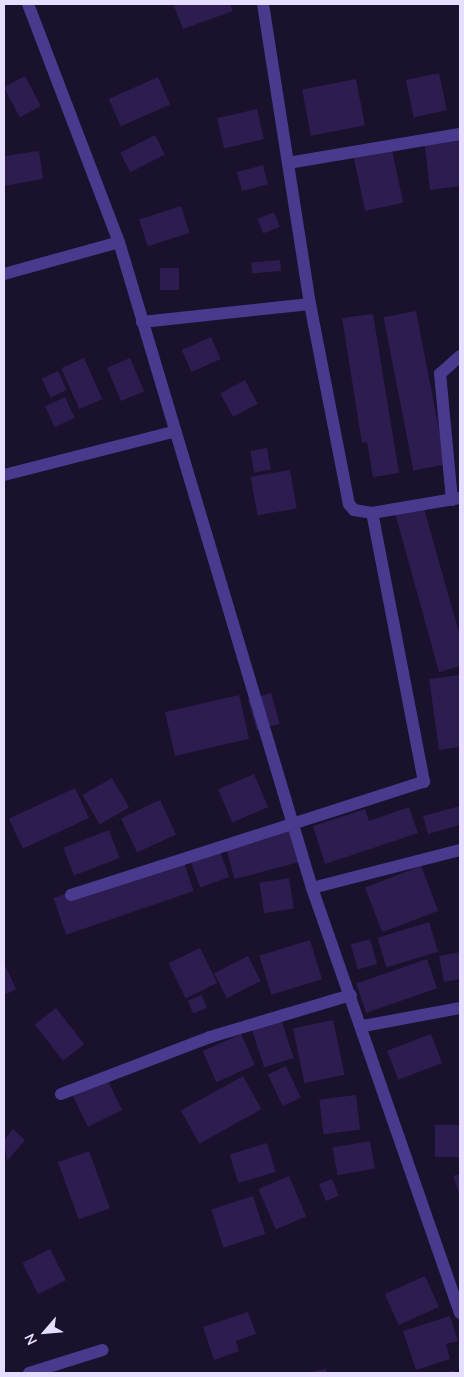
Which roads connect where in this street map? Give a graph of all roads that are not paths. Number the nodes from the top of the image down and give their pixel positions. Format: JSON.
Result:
{"nodes":[{"id":1,"x":28,"y":4,"type":"edge"},
{"id":2,"x":263,"y":4,"type":"edge"},
{"id":3,"x":460,"y":134,"type":"edge"},
{"id":4,"x":288,"y":163,"type":"junction"},
{"id":5,"x":119,"y":242,"type":"junction"},
{"id":6,"x":4,"y":274,"type":"edge"},
{"id":7,"x":310,"y":304,"type":"junction"},
{"id":8,"x":142,"y":322,"type":"junction"},
{"id":9,"x":460,"y":356,"type":"edge"},
{"id":10,"x":173,"y":432,"type":"junction"},
{"id":11,"x":4,"y":475,"type":"edge"},
{"id":12,"x":456,"y":499,"type":"edge"},
{"id":13,"x":372,"y":513,"type":"junction"},
{"id":14,"x":294,"y":827,"type":"junction"},
{"id":15,"x":460,"y":850,"type":"edge"},
{"id":16,"x":312,"y":888,"type":"junction"},
{"id":17,"x":71,"y":895,"type":"dead end"},
{"id":18,"x":351,"y":995,"type":"junction"},
{"id":19,"x":460,"y":1008,"type":"edge"},
{"id":20,"x":363,"y":1026,"type":"junction"},
{"id":21,"x":61,"y":1094,"type":"dead end"},
{"id":22,"x":460,"y":1313,"type":"edge"},
{"id":23,"x":103,"y":1350,"type":"dead end"},
{"id":24,"x":29,"y":1373,"type":"edge"}],
"edges":[{"from":1,"to":5,"type":"street"},
{"from":2,"to":4,"type":"street"},
{"from":3,"to":4,"type":"street"},
{"from":4,"to":7,"type":"street"},
{"from":5,"to":6,"type":"street"},
{"from":5,"to":8,"type":"street"},
{"from":7,"to":8,"type":"street"},
{"from":7,"to":13,"type":"street"},
{"from":8,"to":10,"type":"street"},
{"from":9,"to":12,"type":"street"},
{"from":10,"to":11,"type":"street"},
{"from":10,"to":14,"type":"street"},
{"from":12,"to":13,"type":"street"},
{"from":13,"to":14,"type":"street"},
{"from":14,"to":16,"type":"street"},
{"from":14,"to":17,"type":"street"},
{"from":15,"to":16,"type":"street"},
{"from":16,"to":18,"type":"street"},
{"from":18,"to":20,"type":"street"},
{"from":18,"to":21,"type":"street"},
{"from":19,"to":20,"type":"street"},
{"from":20,"to":22,"type":"street"},
{"from":23,"to":24,"type":"street"}]}
